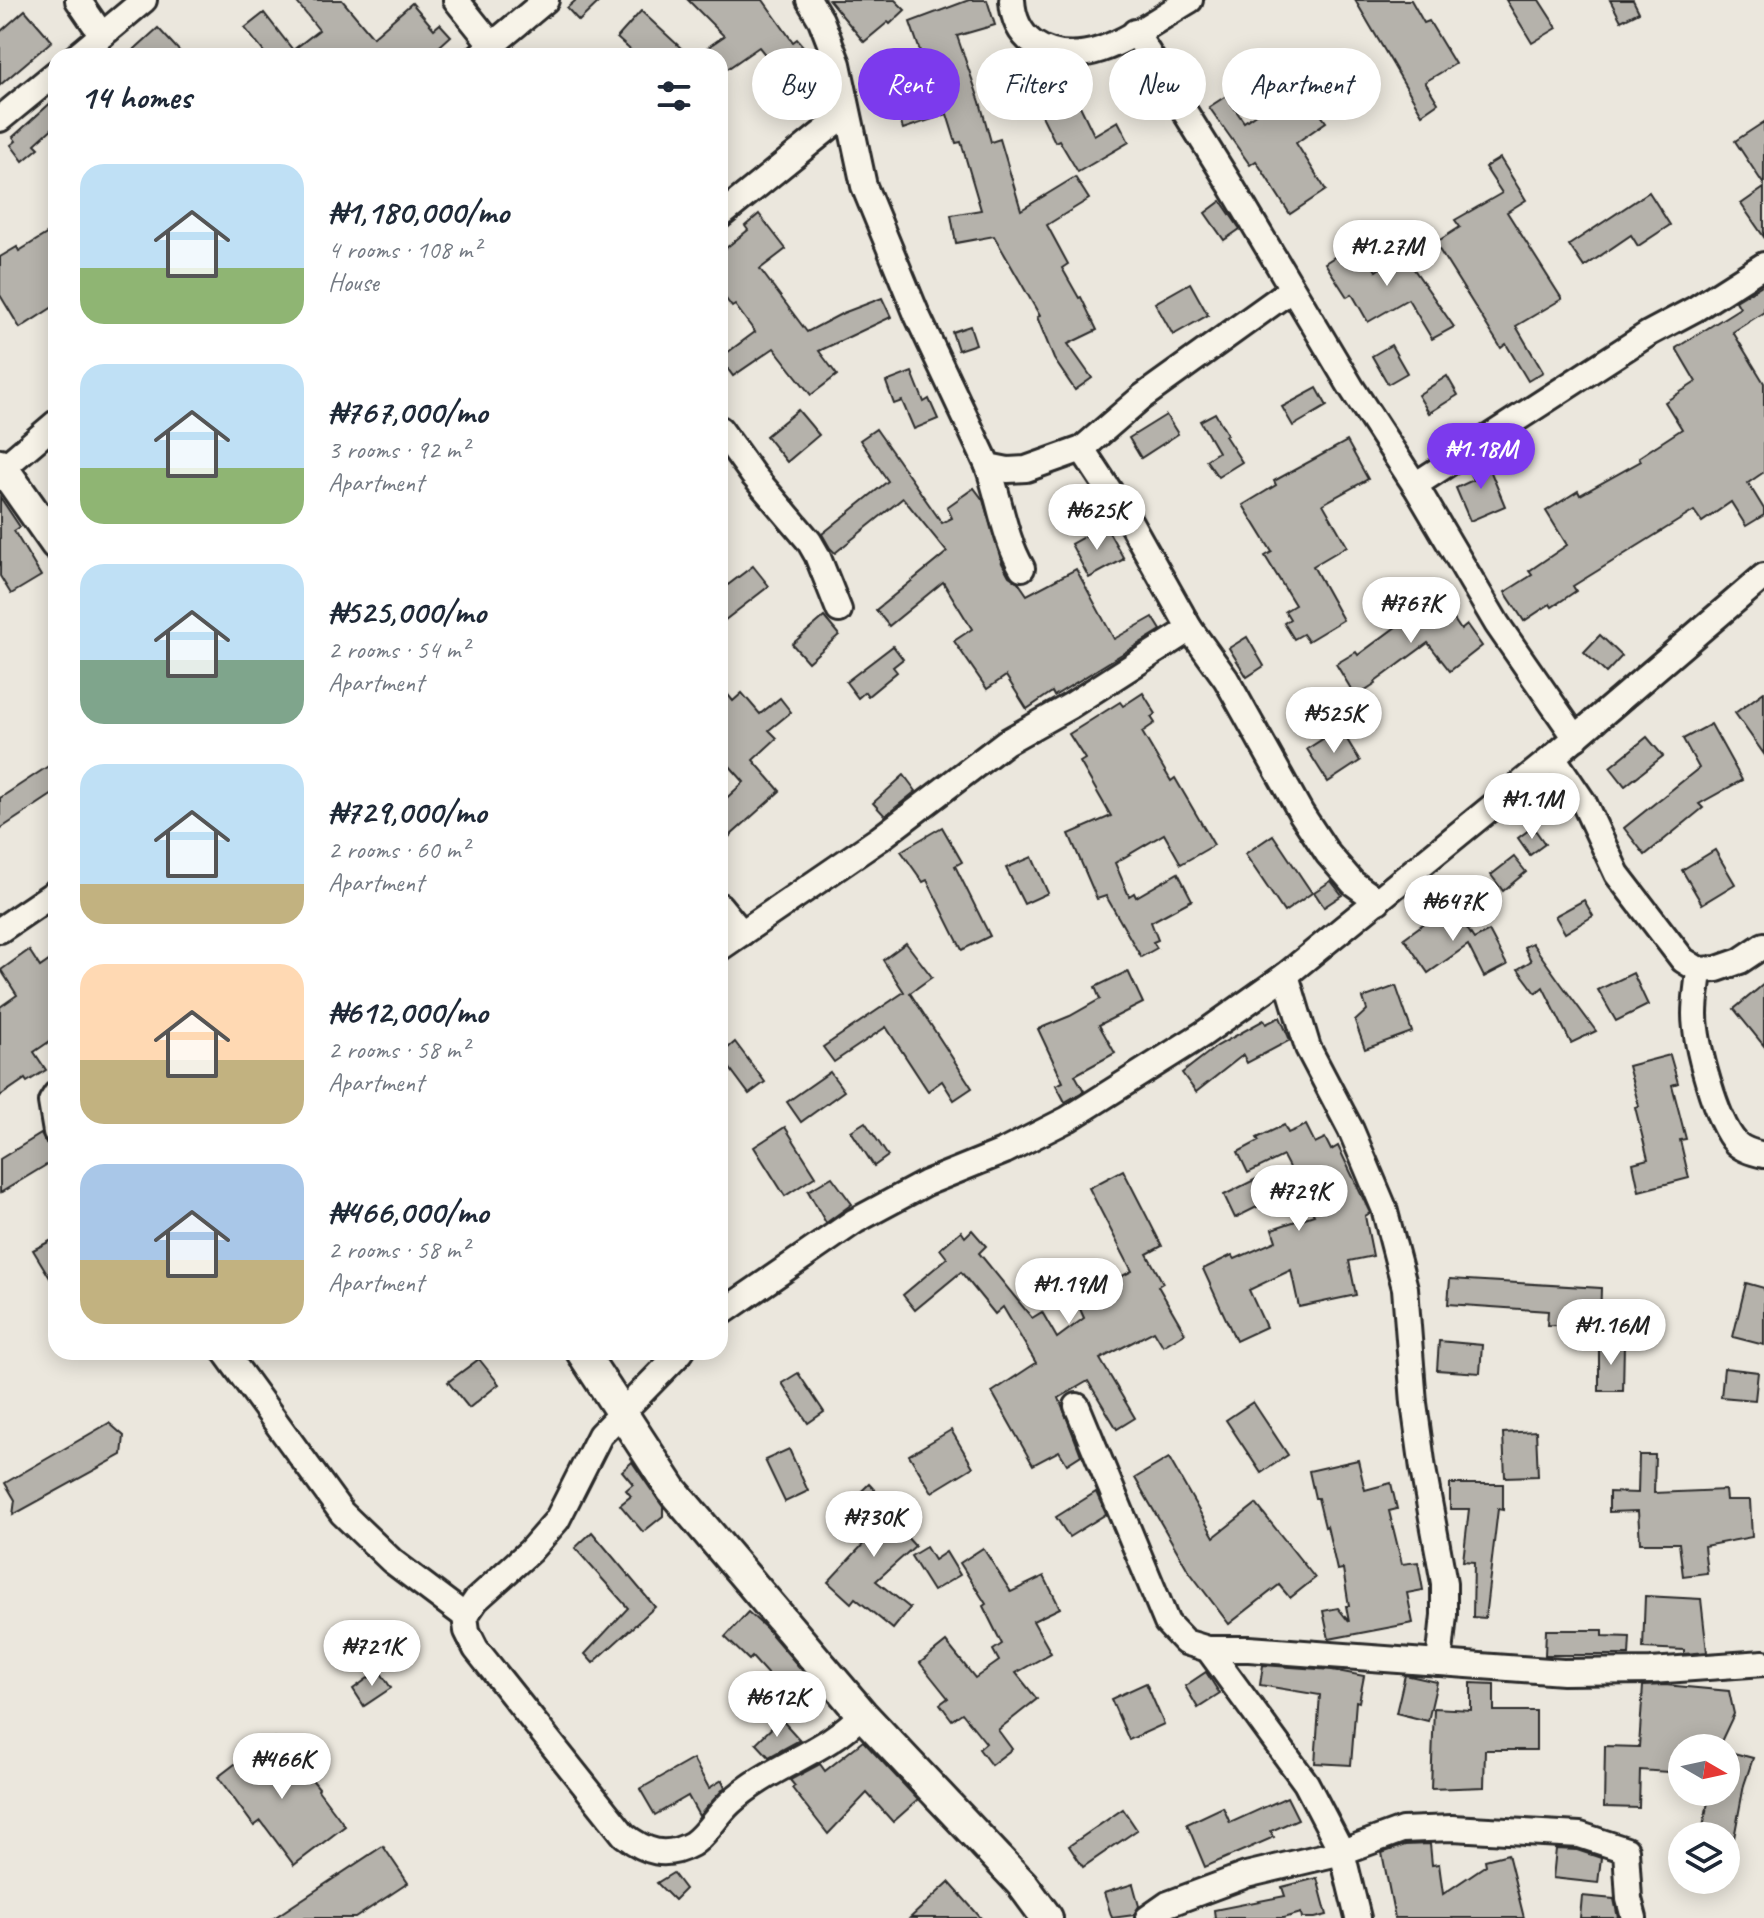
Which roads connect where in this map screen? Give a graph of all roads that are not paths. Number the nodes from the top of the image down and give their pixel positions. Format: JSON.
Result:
{"nodes":[{"id":1,"x":78,"y":0,"type":"edge"},
{"id":2,"x":144,"y":0,"type":"edge"},
{"id":3,"x":456,"y":0,"type":"edge"},
{"id":4,"x":546,"y":0,"type":"edge"},
{"id":5,"x":809,"y":0,"type":"edge"},
{"id":6,"x":1012,"y":0,"type":"edge"},
{"id":7,"x":1190,"y":0,"type":"edge"},
{"id":8,"x":1135,"y":32,"type":"junction"},
{"id":9,"x":102,"y":35,"type":"junction"},
{"id":10,"x":87,"y":48,"type":"edge"},
{"id":11,"x":485,"y":48,"type":"edge"},
{"id":12,"x":488,"y":48,"type":"edge"},
{"id":13,"x":48,"y":80,"type":"edge"},
{"id":14,"x":847,"y":113,"type":"junction"},
{"id":15,"x":0,"y":119,"type":"edge"},
{"id":16,"x":809,"y":144,"type":"junction"},
{"id":17,"x":856,"y":160,"type":"junction"},
{"id":18,"x":728,"y":210,"type":"edge"},
{"id":19,"x":1764,"y":265,"type":"edge"},
{"id":20,"x":1292,"y":289,"type":"junction"},
{"id":21,"x":48,"y":429,"type":"edge"},
{"id":22,"x":728,"y":440,"type":"edge"},
{"id":23,"x":1082,"y":449,"type":"junction"},
{"id":24,"x":1,"y":466,"type":"edge"},
{"id":25,"x":988,"y":466,"type":"junction"},
{"id":26,"x":1415,"y":485,"type":"junction"},
{"id":27,"x":48,"y":533,"type":"edge"},
{"id":28,"x":1022,"y":568,"type":"dead end"},
{"id":29,"x":1764,"y":576,"type":"edge"},
{"id":30,"x":839,"y":610,"type":"dead end"},
{"id":31,"x":1190,"y":629,"type":"junction"},
{"id":32,"x":1576,"y":738,"type":"junction"},
{"id":33,"x":1553,"y":757,"type":"junction"},
{"id":34,"x":48,"y":897,"type":"edge"},
{"id":35,"x":1378,"y":901,"type":"junction"},
{"id":36,"x":728,"y":916,"type":"edge"},
{"id":37,"x":0,"y":930,"type":"edge"},
{"id":38,"x":742,"y":933,"type":"junction"},
{"id":39,"x":728,"y":943,"type":"edge"},
{"id":40,"x":1764,"y":945,"type":"edge"},
{"id":41,"x":1699,"y":970,"type":"junction"},
{"id":42,"x":1286,"y":975,"type":"junction"},
{"id":43,"x":1764,"y":1155,"type":"edge"},
{"id":44,"x":728,"y":1308,"type":"edge"},
{"id":45,"x":231,"y":1360,"type":"edge"},
{"id":46,"x":587,"y":1360,"type":"edge"},
{"id":47,"x":673,"y":1360,"type":"edge"},
{"id":48,"x":1077,"y":1406,"type":"dead end"},
{"id":49,"x":620,"y":1412,"type":"junction"},
{"id":50,"x":465,"y":1616,"type":"junction"},
{"id":51,"x":1208,"y":1649,"type":"junction"},
{"id":52,"x":1249,"y":1649,"type":"junction"},
{"id":53,"x":1439,"y":1663,"type":"junction"},
{"id":54,"x":1764,"y":1663,"type":"edge"},
{"id":55,"x":1232,"y":1680,"type":"junction"},
{"id":56,"x":862,"y":1714,"type":"junction"},
{"id":57,"x":1342,"y":1852,"type":"junction"},
{"id":58,"x":1047,"y":1918,"type":"edge"},
{"id":59,"x":1148,"y":1918,"type":"edge"},
{"id":60,"x":1358,"y":1918,"type":"edge"},
{"id":61,"x":1634,"y":1918,"type":"edge"}],
"edges":[{"from":1,"to":9,"type":"street"},
{"from":2,"to":9,"type":"street"},
{"from":3,"to":11,"type":"street"},
{"from":4,"to":12,"type":"street"},
{"from":5,"to":14,"type":"street"},
{"from":6,"to":8,"type":"street"},
{"from":7,"to":8,"type":"street"},
{"from":8,"to":20,"type":"street"},
{"from":9,"to":10,"type":"street"},
{"from":13,"to":15,"type":"street"},
{"from":14,"to":16,"type":"street"},
{"from":14,"to":17,"type":"street"},
{"from":16,"to":17,"type":"street"},
{"from":16,"to":18,"type":"street"},
{"from":17,"to":25,"type":"street"},
{"from":19,"to":26,"type":"street"},
{"from":20,"to":23,"type":"street"},
{"from":20,"to":26,"type":"street"},
{"from":21,"to":24,"type":"street"},
{"from":22,"to":30,"type":"street"},
{"from":23,"to":25,"type":"street"},
{"from":23,"to":31,"type":"street"},
{"from":24,"to":27,"type":"street"},
{"from":25,"to":28,"type":"street"},
{"from":26,"to":32,"type":"street"},
{"from":29,"to":32,"type":"street"},
{"from":31,"to":35,"type":"street"},
{"from":31,"to":38,"type":"street"},
{"from":32,"to":33,"type":"street"},
{"from":33,"to":35,"type":"street"},
{"from":33,"to":41,"type":"street"},
{"from":34,"to":37,"type":"street"},
{"from":35,"to":42,"type":"street"},
{"from":36,"to":38,"type":"street"},
{"from":38,"to":39,"type":"street"},
{"from":40,"to":41,"type":"street"},
{"from":41,"to":43,"type":"street"},
{"from":42,"to":44,"type":"street"},
{"from":42,"to":53,"type":"street"},
{"from":45,"to":50,"type":"street"},
{"from":46,"to":49,"type":"street"},
{"from":47,"to":49,"type":"street"},
{"from":48,"to":51,"type":"street"},
{"from":49,"to":50,"type":"street"},
{"from":49,"to":56,"type":"street"},
{"from":50,"to":56,"type":"street"},
{"from":51,"to":52,"type":"street"},
{"from":51,"to":55,"type":"street"},
{"from":52,"to":53,"type":"street"},
{"from":52,"to":55,"type":"street"},
{"from":53,"to":54,"type":"street"},
{"from":55,"to":57,"type":"street"},
{"from":56,"to":58,"type":"street"},
{"from":57,"to":59,"type":"street"},
{"from":57,"to":60,"type":"street"},
{"from":57,"to":61,"type":"street"}]}
